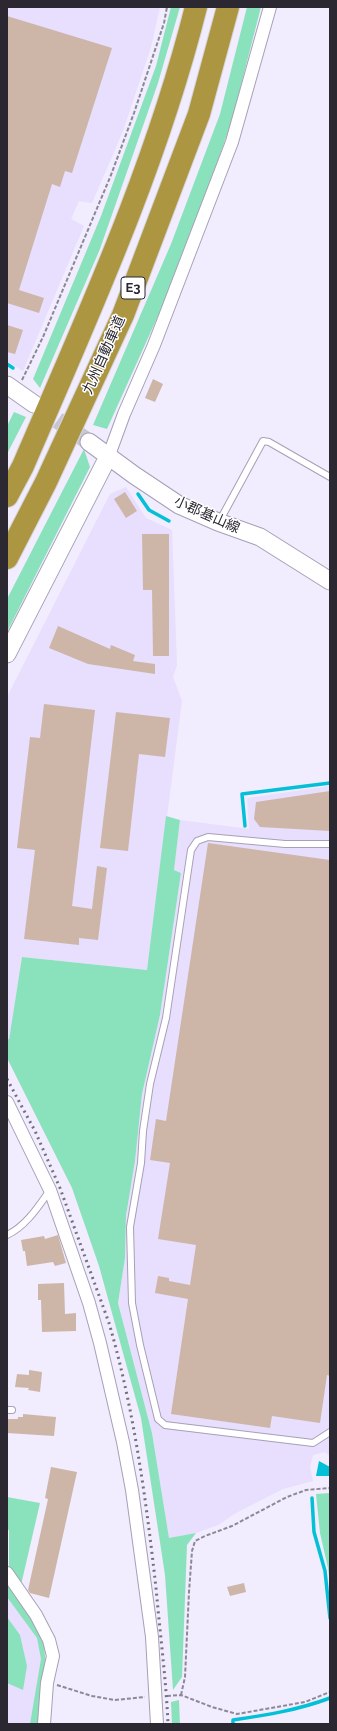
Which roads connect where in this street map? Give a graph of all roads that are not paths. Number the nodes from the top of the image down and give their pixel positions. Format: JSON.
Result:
{"nodes":[{"id":1,"x":196,"y":7,"type":"edge"},
{"id":2,"x":228,"y":7,"type":"edge"},
{"id":3,"x":270,"y":7,"type":"edge"},
{"id":4,"x":12,"y":388,"type":"edge"},
{"id":5,"x":34,"y":404,"type":"tunnel mouth"},
{"id":6,"x":89,"y":442,"type":"tunnel mouth"},
{"id":7,"x":109,"y":455,"type":"junction"},
{"id":8,"x":330,"y":477,"type":"edge"},
{"id":9,"x":7,"y":496,"type":"edge"},
{"id":10,"x":218,"y":522,"type":"junction"},
{"id":11,"x":7,"y":558,"type":"edge"},
{"id":12,"x":330,"y":580,"type":"edge"},
{"id":13,"x":7,"y":654,"type":"edge"},
{"id":14,"x":330,"y":844,"type":"edge"},
{"id":15,"x":7,"y":1102,"type":"edge"},
{"id":16,"x":50,"y":1190,"type":"junction"},
{"id":17,"x":7,"y":1235,"type":"edge"},
{"id":18,"x":330,"y":1432,"type":"edge"},
{"id":19,"x":7,"y":1573,"type":"edge"},
{"id":20,"x":44,"y":1724,"type":"edge"},
{"id":21,"x":157,"y":1724,"type":"edge"}],
"edges":[{"from":1,"to":9,"type":"highway","number":"E3"},
{"from":2,"to":11,"type":"highway","name":"九州自動車道","number":"E3"},
{"from":3,"to":7,"type":"street"},
{"from":4,"to":5,"type":"main road"},
{"from":6,"to":7,"type":"main road","name":"小郡基山線"},
{"from":7,"to":10,"type":"main road","name":"小郡基山線"},
{"from":7,"to":13,"type":"main road"},
{"from":8,"to":10,"type":"lane"},
{"from":10,"to":12,"type":"main road","name":"小郡基山線"},
{"from":14,"to":18,"type":"lane"},
{"from":15,"to":16,"type":"street"},
{"from":16,"to":17,"type":"lane"},
{"from":16,"to":21,"type":"street"},
{"from":19,"to":20,"type":"street"}]}
